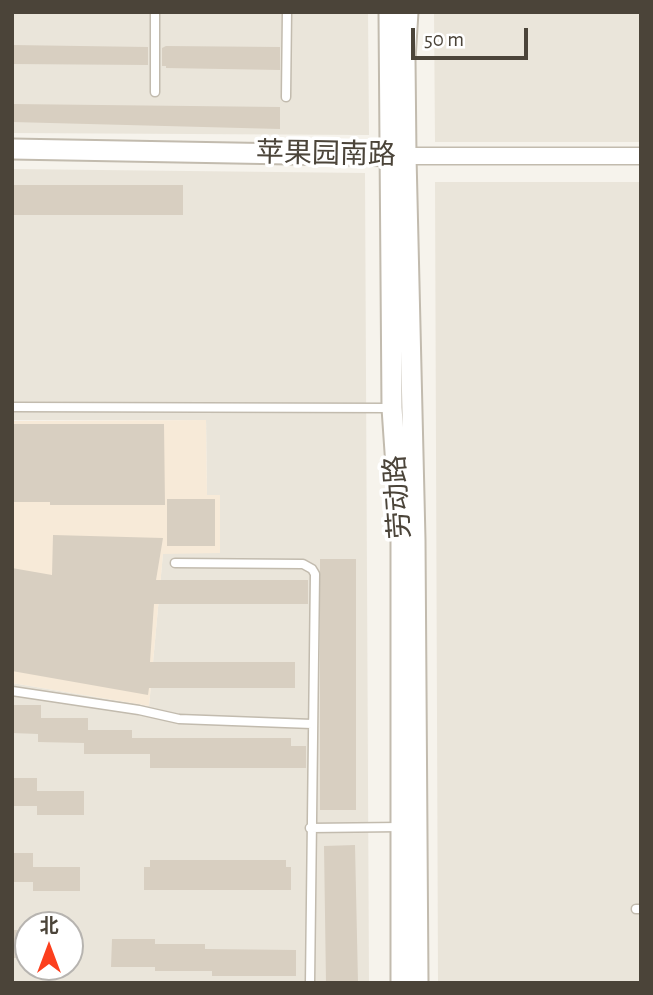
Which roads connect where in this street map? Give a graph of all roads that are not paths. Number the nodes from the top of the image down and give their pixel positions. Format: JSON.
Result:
{"nodes":[{"id":1,"x":155,"y":12,"type":"edge"},
{"id":2,"x":287,"y":12,"type":"edge"},
{"id":3,"x":389,"y":12,"type":"edge"},
{"id":4,"x":408,"y":12,"type":"edge"},
{"id":5,"x":155,"y":93,"type":"dead end"},
{"id":6,"x":286,"y":97,"type":"dead end"},
{"id":7,"x":12,"y":149,"type":"edge"},
{"id":8,"x":398,"y":156,"type":"junction"},
{"id":9,"x":641,"y":156,"type":"edge"},
{"id":10,"x":12,"y":407,"type":"edge"},
{"id":11,"x":392,"y":408,"type":"junction"},
{"id":12,"x":175,"y":563,"type":"dead end"},
{"id":13,"x":12,"y":691,"type":"edge"},
{"id":14,"x":312,"y":724,"type":"junction"},
{"id":15,"x":401,"y":827,"type":"junction"},
{"id":16,"x":310,"y":828,"type":"junction"},
{"id":17,"x":310,"y":983,"type":"edge"},
{"id":18,"x":401,"y":983,"type":"edge"},
{"id":19,"x":418,"y":983,"type":"edge"}],
"edges":[{"from":1,"to":5,"type":"lane"},
{"from":2,"to":6,"type":"lane"},
{"from":3,"to":8,"type":"street","name":"劳动路"},
{"from":4,"to":8,"type":"street","name":"劳动路"},
{"from":7,"to":8,"type":"street","name":"苹果园南路"},
{"from":8,"to":9,"type":"street","name":"苹果园南路"},
{"from":8,"to":11,"type":"street","name":"劳动路"},
{"from":8,"to":19,"type":"street","name":"劳动路"},
{"from":10,"to":11,"type":"lane"},
{"from":11,"to":15,"type":"street","name":"劳动路"},
{"from":12,"to":14,"type":"lane"},
{"from":13,"to":14,"type":"lane"},
{"from":14,"to":16,"type":"lane"},
{"from":15,"to":16,"type":"lane"},
{"from":15,"to":18,"type":"street","name":"劳动路"},
{"from":16,"to":17,"type":"lane"}]}
